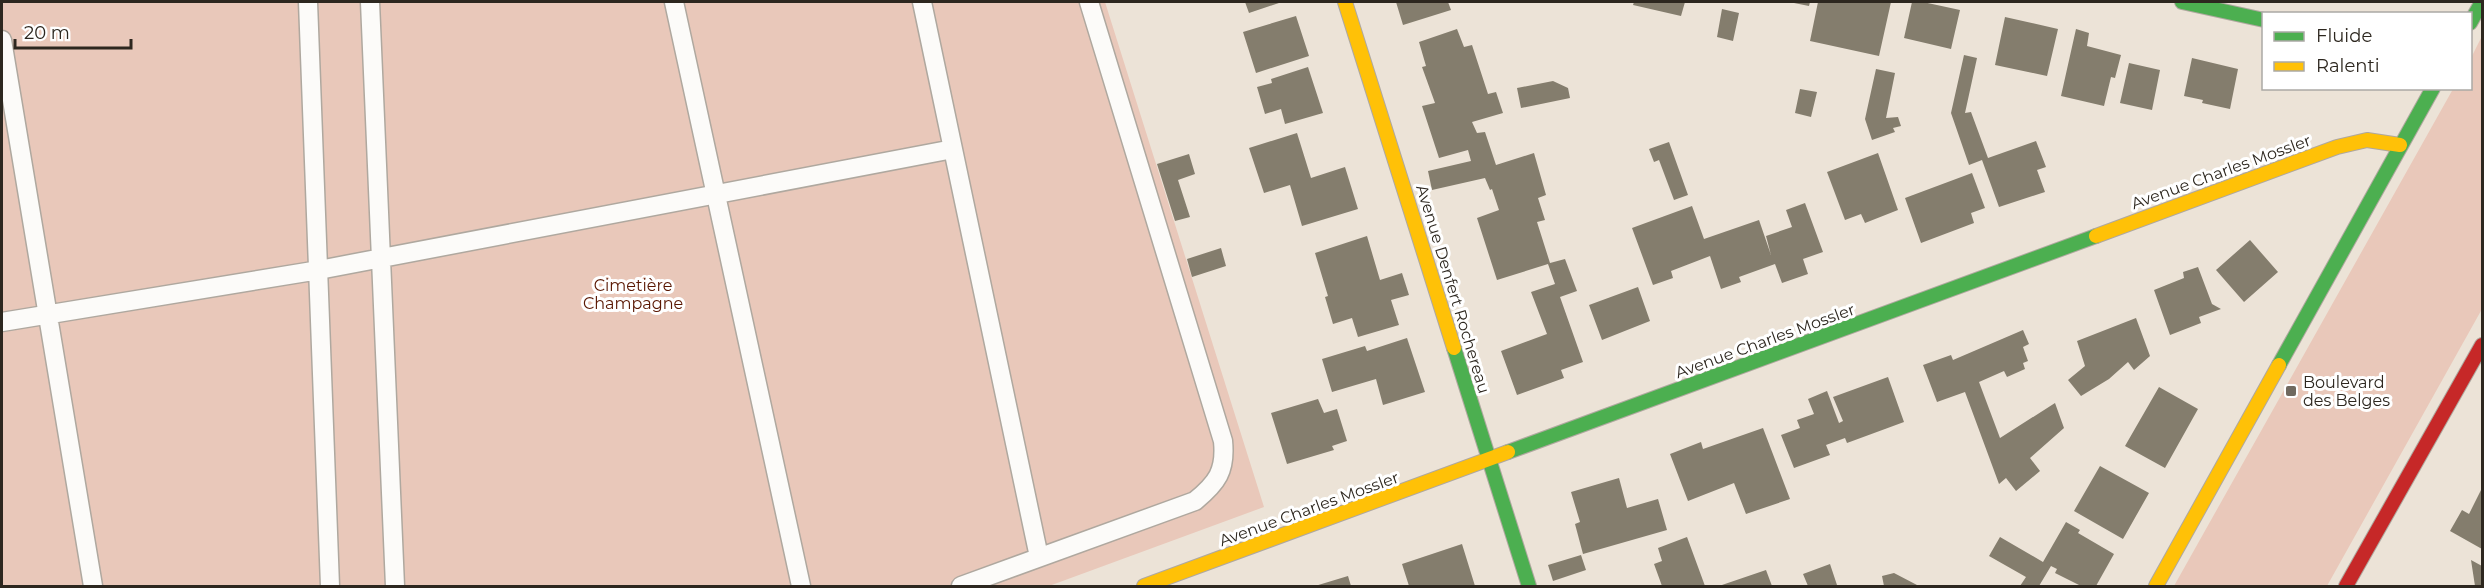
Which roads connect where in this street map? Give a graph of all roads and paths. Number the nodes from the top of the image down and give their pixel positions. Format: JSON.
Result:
{"nodes":[{"id":1,"x":308,"y":2,"type":"edge"},
{"id":2,"x":370,"y":2,"type":"edge"},
{"id":3,"x":674,"y":2,"type":"edge"},
{"id":4,"x":922,"y":2,"type":"edge"},
{"id":5,"x":1089,"y":2,"type":"edge"},
{"id":6,"x":1345,"y":2,"type":"edge"},
{"id":7,"x":2182,"y":2,"type":"edge"},
{"id":8,"x":2482,"y":2,"type":"edge"},
{"id":9,"x":2262,"y":20,"type":"edge"},
{"id":10,"x":2472,"y":20,"type":"edge"},
{"id":11,"x":2,"y":40,"type":"edge"},
{"id":12,"x":2432,"y":90,"type":"edge"},
{"id":13,"x":2400,"y":145,"type":"junction"},
{"id":14,"x":953,"y":148,"type":"junction"},
{"id":15,"x":717,"y":194,"type":"junction"},
{"id":16,"x":381,"y":258,"type":"junction"},
{"id":17,"x":319,"y":270,"type":"junction"},
{"id":18,"x":49,"y":315,"type":"junction"},
{"id":19,"x":2,"y":322,"type":"edge"},
{"id":20,"x":2482,"y":345,"type":"edge"},
{"id":21,"x":1489,"y":460,"type":"junction"},
{"id":22,"x":1039,"y":557,"type":"junction"},
{"id":23,"x":1184,"y":580,"type":"edge"},
{"id":24,"x":93,"y":586,"type":"edge"},
{"id":25,"x":330,"y":586,"type":"edge"},
{"id":26,"x":395,"y":586,"type":"edge"},
{"id":27,"x":801,"y":586,"type":"edge"},
{"id":28,"x":962,"y":586,"type":"edge"},
{"id":29,"x":1144,"y":586,"type":"edge"},
{"id":30,"x":1529,"y":586,"type":"edge"},
{"id":31,"x":2156,"y":586,"type":"edge"},
{"id":32,"x":2346,"y":586,"type":"edge"}],
"edges":[{"from":1,"to":17,"type":"lane"},
{"from":2,"to":16,"type":"lane"},
{"from":3,"to":15,"type":"lane"},
{"from":4,"to":14,"type":"lane"},
{"from":5,"to":22,"type":"lane"},
{"from":6,"to":21,"type":"street","name":"Avenue Denfert Rochereau"},
{"from":7,"to":9,"type":"street"},
{"from":8,"to":10,"type":"street"},
{"from":11,"to":18,"type":"lane"},
{"from":12,"to":13,"type":"street"},
{"from":13,"to":21,"type":"street","name":"Avenue Charles Mossler"},
{"from":13,"to":31,"type":"street"},
{"from":14,"to":15,"type":"lane"},
{"from":14,"to":22,"type":"lane"},
{"from":15,"to":16,"type":"lane"},
{"from":15,"to":27,"type":"lane"},
{"from":16,"to":17,"type":"lane"},
{"from":16,"to":26,"type":"lane"},
{"from":17,"to":18,"type":"lane"},
{"from":17,"to":25,"type":"lane"},
{"from":18,"to":19,"type":"lane"},
{"from":18,"to":24,"type":"lane"},
{"from":20,"to":32,"type":"street"},
{"from":21,"to":23,"type":"street","name":"Avenue Charles Mossler"},
{"from":21,"to":30,"type":"street","name":"Avenue Denfert Rochereau"},
{"from":22,"to":28,"type":"lane"},
{"from":23,"to":29,"type":"street","name":"Avenue Charles Mossler"}]}
